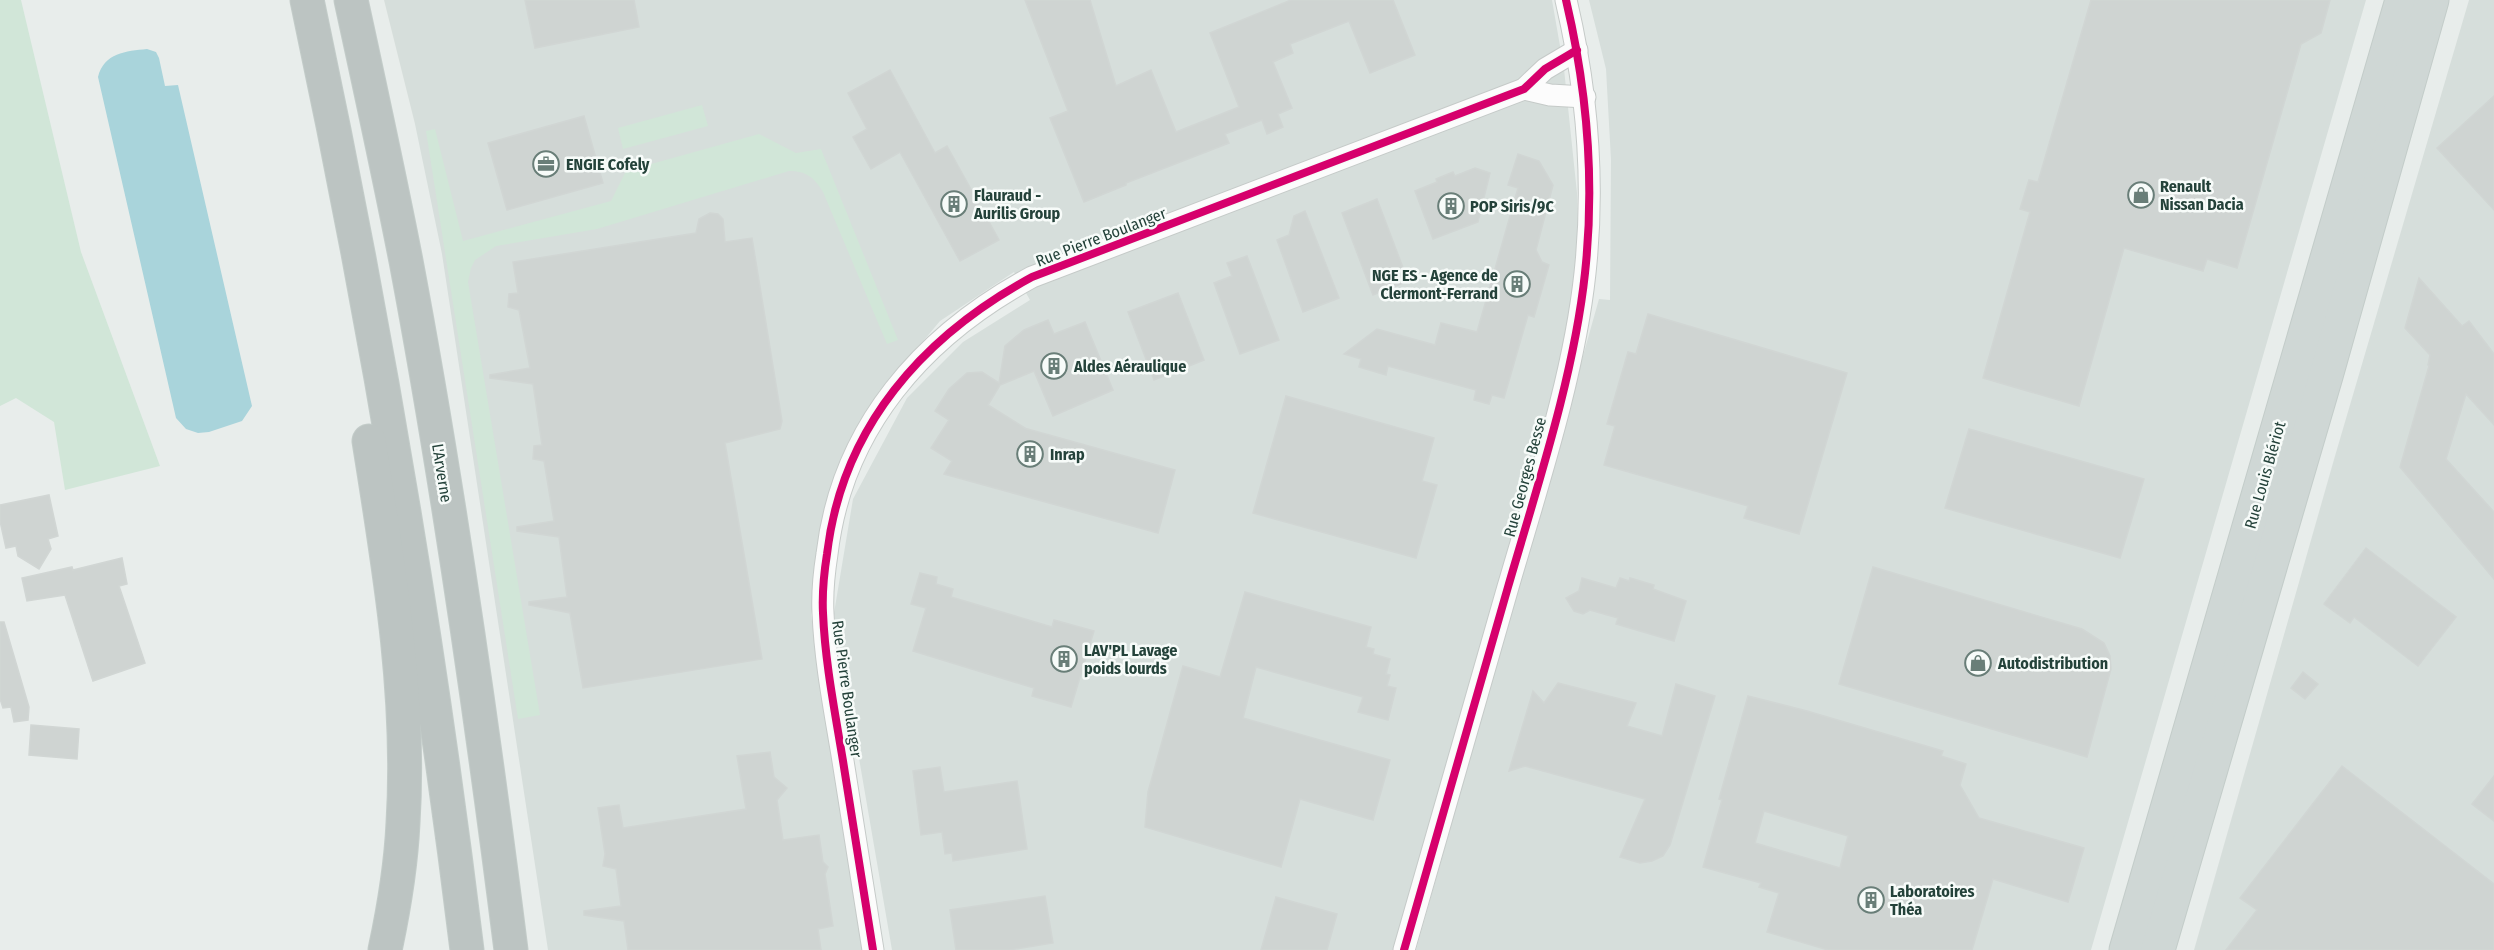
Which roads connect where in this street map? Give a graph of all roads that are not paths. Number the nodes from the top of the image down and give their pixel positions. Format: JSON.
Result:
{"nodes":[{"id":1,"x":308,"y":0,"type":"edge"},
{"id":2,"x":351,"y":0,"type":"edge"},
{"id":3,"x":1566,"y":0,"type":"edge"},
{"id":4,"x":2402,"y":0,"type":"edge"},
{"id":5,"x":2432,"y":0,"type":"edge"},
{"id":6,"x":1577,"y":50,"type":"junction"},
{"id":7,"x":1524,"y":89,"type":"junction"},
{"id":8,"x":1585,"y":97,"type":"junction"},
{"id":9,"x":346,"y":182,"type":"junction"},
{"id":10,"x":500,"y":862,"type":"junction"},
{"id":11,"x":385,"y":950,"type":"edge"},
{"id":12,"x":467,"y":950,"type":"edge"},
{"id":13,"x":511,"y":950,"type":"edge"},
{"id":14,"x":530,"y":950,"type":"edge"},
{"id":15,"x":873,"y":950,"type":"edge"},
{"id":16,"x":1404,"y":950,"type":"edge"},
{"id":17,"x":2126,"y":950,"type":"edge"},
{"id":18,"x":2158,"y":950,"type":"edge"}],
"edges":[{"from":1,"to":9,"type":"highway"},
{"from":2,"to":10,"type":"highway","name":"L'Arverne"},
{"from":3,"to":6,"type":"street","name":"Rue Georges Besse"},
{"from":4,"to":17,"type":"main road","name":"Rue Louis Blériot"},
{"from":5,"to":18,"type":"main road","name":"Rue Louis Blériot"},
{"from":6,"to":7,"type":"street","name":"Rue Pierre Boulanger"},
{"from":6,"to":8,"type":"street","name":"Rue Georges Besse"},
{"from":7,"to":8,"type":"street"},
{"from":7,"to":15,"type":"street","name":"Rue Pierre Boulanger"},
{"from":8,"to":16,"type":"street","name":"Rue Georges Besse"},
{"from":9,"to":11,"type":"highway"},
{"from":9,"to":12,"type":"highway"},
{"from":10,"to":13,"type":"highway","name":"L'Arverne"},
{"from":10,"to":14,"type":"highway"}]}
